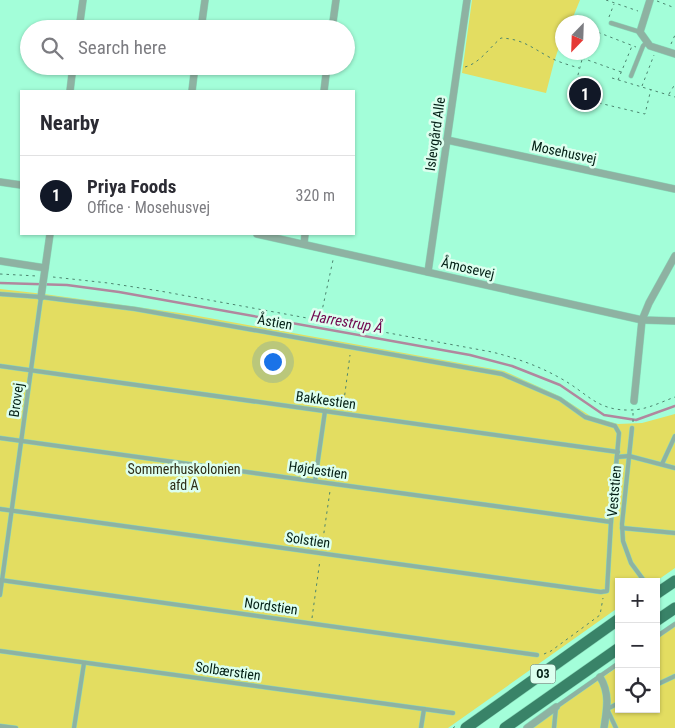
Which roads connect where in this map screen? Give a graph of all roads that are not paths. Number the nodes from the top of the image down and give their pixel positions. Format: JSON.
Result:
{"nodes":[{"id":1,"x":83,"y":0,"type":"edge"},
{"id":2,"x":204,"y":0,"type":"edge"},
{"id":3,"x":336,"y":0,"type":"edge"},
{"id":4,"x":467,"y":0,"type":"edge"},
{"id":5,"x":650,"y":0,"type":"edge"},
{"id":6,"x":80,"y":20,"type":"edge"},
{"id":7,"x":202,"y":20,"type":"edge"},
{"id":8,"x":333,"y":20,"type":"edge"},
{"id":9,"x":611,"y":23,"type":"dead end"},
{"id":10,"x":640,"y":32,"type":"junction"},
{"id":11,"x":646,"y":42,"type":"junction"},
{"id":12,"x":672,"y":53,"type":"edge"},
{"id":13,"x":73,"y":75,"type":"edge"},
{"id":14,"x":195,"y":75,"type":"edge"},
{"id":15,"x":326,"y":75,"type":"edge"},
{"id":16,"x":631,"y":76,"type":"road end"},
{"id":17,"x":70,"y":90,"type":"edge"},
{"id":18,"x":192,"y":90,"type":"edge"},
{"id":19,"x":324,"y":90,"type":"edge"},
{"id":20,"x":447,"y":140,"type":"junction"},
{"id":21,"x":0,"y":182,"type":"edge"},
{"id":22,"x":20,"y":185,"type":"edge"},
{"id":23,"x":675,"y":188,"type":"edge"},
{"id":24,"x":50,"y":235,"type":"edge"},
{"id":25,"x":262,"y":235,"type":"edge"},
{"id":26,"x":305,"y":235,"type":"edge"},
{"id":27,"x":304,"y":244,"type":"junction"},
{"id":28,"x":675,"y":256,"type":"edge"},
{"id":29,"x":0,"y":261,"type":"edge"},
{"id":30,"x":45,"y":268,"type":"junction"},
{"id":31,"x":428,"y":272,"type":"junction"},
{"id":32,"x":0,"y":294,"type":"edge"},
{"id":33,"x":42,"y":296,"type":"junction"},
{"id":34,"x":642,"y":320,"type":"junction"},
{"id":35,"x":675,"y":321,"type":"edge"},
{"id":36,"x":0,"y":366,"type":"edge"},
{"id":37,"x":31,"y":370,"type":"junction"},
{"id":38,"x":634,"y":401,"type":"dead end"},
{"id":39,"x":325,"y":411,"type":"junction"},
{"id":40,"x":632,"y":428,"type":"road end"},
{"id":41,"x":675,"y":436,"type":"edge"},
{"id":42,"x":0,"y":438,"type":"edge"},
{"id":43,"x":21,"y":441,"type":"junction"},
{"id":44,"x":618,"y":452,"type":"junction"},
{"id":45,"x":629,"y":456,"type":"junction"},
{"id":46,"x":617,"y":457,"type":"junction"},
{"id":47,"x":662,"y":464,"type":"junction"},
{"id":48,"x":675,"y":468,"type":"edge"},
{"id":49,"x":315,"y":481,"type":"junction"},
{"id":50,"x":0,"y":509,"type":"edge"},
{"id":51,"x":12,"y":511,"type":"junction"},
{"id":52,"x":611,"y":522,"type":"junction"},
{"id":53,"x":622,"y":528,"type":"junction"},
{"id":54,"x":675,"y":533,"type":"edge"},
{"id":55,"x":642,"y":578,"type":"edge"},
{"id":56,"x":1,"y":580,"type":"edge"},
{"id":57,"x":675,"y":580,"type":"edge"},
{"id":58,"x":660,"y":591,"type":"edge"},
{"id":59,"x":0,"y":595,"type":"edge"},
{"id":60,"x":675,"y":608,"type":"edge"},
{"id":61,"x":660,"y":618,"type":"edge"},
{"id":62,"x":615,"y":622,"type":"edge"},
{"id":63,"x":675,"y":624,"type":"edge"},
{"id":64,"x":660,"y":634,"type":"edge"},
{"id":65,"x":615,"y":651,"type":"edge"},
{"id":66,"x":0,"y":652,"type":"edge"},
{"id":67,"x":537,"y":655,"type":"road end"},
{"id":68,"x":84,"y":663,"type":"junction"},
{"id":69,"x":615,"y":666,"type":"edge"},
{"id":70,"x":675,"y":676,"type":"edge"},
{"id":71,"x":600,"y":677,"type":"junction"},
{"id":72,"x":660,"y":683,"type":"edge"},
{"id":73,"x":615,"y":706,"type":"edge"},
{"id":74,"x":556,"y":707,"type":"junction"},
{"id":75,"x":424,"y":709,"type":"junction"},
{"id":76,"x":606,"y":710,"type":"junction"},
{"id":77,"x":454,"y":713,"type":"dead end"},
{"id":78,"x":0,"y":726,"type":"edge"},
{"id":79,"x":16,"y":728,"type":"edge"},
{"id":80,"x":74,"y":728,"type":"edge"},
{"id":81,"x":422,"y":728,"type":"edge"},
{"id":82,"x":466,"y":728,"type":"edge"},
{"id":83,"x":505,"y":728,"type":"edge"},
{"id":84,"x":527,"y":728,"type":"edge"},
{"id":85,"x":554,"y":728,"type":"edge"},
{"id":86,"x":604,"y":728,"type":"edge"},
{"id":87,"x":616,"y":728,"type":"edge"}],
"edges":[{"from":1,"to":6,"type":"street"},
{"from":2,"to":7,"type":"street"},
{"from":3,"to":8,"type":"street"},
{"from":4,"to":20,"type":"street","name":"Islevgård Alle"},
{"from":5,"to":10,"type":"street"},
{"from":9,"to":10,"type":"lane"},
{"from":10,"to":11,"type":"street"},
{"from":11,"to":12,"type":"street"},
{"from":11,"to":16,"type":"lane"},
{"from":13,"to":17,"type":"street"},
{"from":14,"to":18,"type":"street"},
{"from":15,"to":19,"type":"street"},
{"from":20,"to":23,"type":"street","name":"Mosehusvej"},
{"from":20,"to":31,"type":"street","name":"Islevgård Alle"},
{"from":21,"to":22,"type":"street"},
{"from":24,"to":30,"type":"street"},
{"from":25,"to":27,"type":"street","name":"Åmosevej"},
{"from":26,"to":27,"type":"street"},
{"from":27,"to":31,"type":"street","name":"Åmosevej"},
{"from":28,"to":34,"type":"street"},
{"from":29,"to":30,"type":"street"},
{"from":30,"to":33,"type":"street"},
{"from":31,"to":34,"type":"street","name":"Åmosevej"},
{"from":32,"to":33,"type":"lane","name":"Åstien"},
{"from":33,"to":37,"type":"lane","name":"Brovej"},
{"from":33,"to":44,"type":"lane","name":"Åstien"},
{"from":34,"to":35,"type":"street","name":"Åmosevej"},
{"from":34,"to":38,"type":"street"},
{"from":36,"to":37,"type":"lane","name":"Bakkestien"},
{"from":37,"to":39,"type":"lane","name":"Bakkestien"},
{"from":37,"to":43,"type":"lane","name":"Brovej"},
{"from":39,"to":44,"type":"lane","name":"Bakkestien"},
{"from":39,"to":49,"type":"lane"},
{"from":40,"to":45,"type":"lane","name":"Veststien"},
{"from":41,"to":47,"type":"lane"},
{"from":42,"to":43,"type":"lane","name":"Højdestien"},
{"from":43,"to":49,"type":"lane","name":"Højdestien"},
{"from":43,"to":51,"type":"lane","name":"Brovej"},
{"from":44,"to":46,"type":"lane"},
{"from":45,"to":46,"type":"lane","name":"Veststien"},
{"from":45,"to":47,"type":"lane","name":"Veststien"},
{"from":45,"to":53,"type":"lane","name":"Veststien"},
{"from":46,"to":52,"type":"lane"},
{"from":47,"to":48,"type":"lane","name":"Veststien"},
{"from":49,"to":52,"type":"lane","name":"Højdestien"},
{"from":50,"to":51,"type":"lane","name":"Solstien"},
{"from":51,"to":52,"type":"lane","name":"Solstien"},
{"from":51,"to":56,"type":"lane","name":"Brovej"},
{"from":53,"to":54,"type":"lane","name":"Veststien"},
{"from":53,"to":55,"type":"lane","name":"Veststien"},
{"from":56,"to":59,"type":"lane","name":"Brovej"},
{"from":56,"to":67,"type":"lane","name":"Nordstien"},
{"from":57,"to":58,"type":"main road"},
{"from":60,"to":61,"type":"main road"},
{"from":62,"to":82,"type":"main road","number":"O3"},
{"from":63,"to":64,"type":"lane"},
{"from":65,"to":83,"type":"main road","number":"O3"},
{"from":66,"to":68,"type":"lane","name":"Solbærstien"},
{"from":68,"to":75,"type":"lane","name":"Solbærstien"},
{"from":68,"to":80,"type":"lane"},
{"from":69,"to":71,"type":"lane"},
{"from":70,"to":72,"type":"lane"},
{"from":71,"to":74,"type":"lane"},
{"from":71,"to":76,"type":"street"},
{"from":73,"to":76,"type":"lane"},
{"from":74,"to":84,"type":"street"},
{"from":74,"to":85,"type":"lane"},
{"from":75,"to":77,"type":"lane","name":"Solbærstien"},
{"from":75,"to":81,"type":"lane"},
{"from":76,"to":86,"type":"street"},
{"from":76,"to":87,"type":"lane"},
{"from":78,"to":79,"type":"lane"}]}
